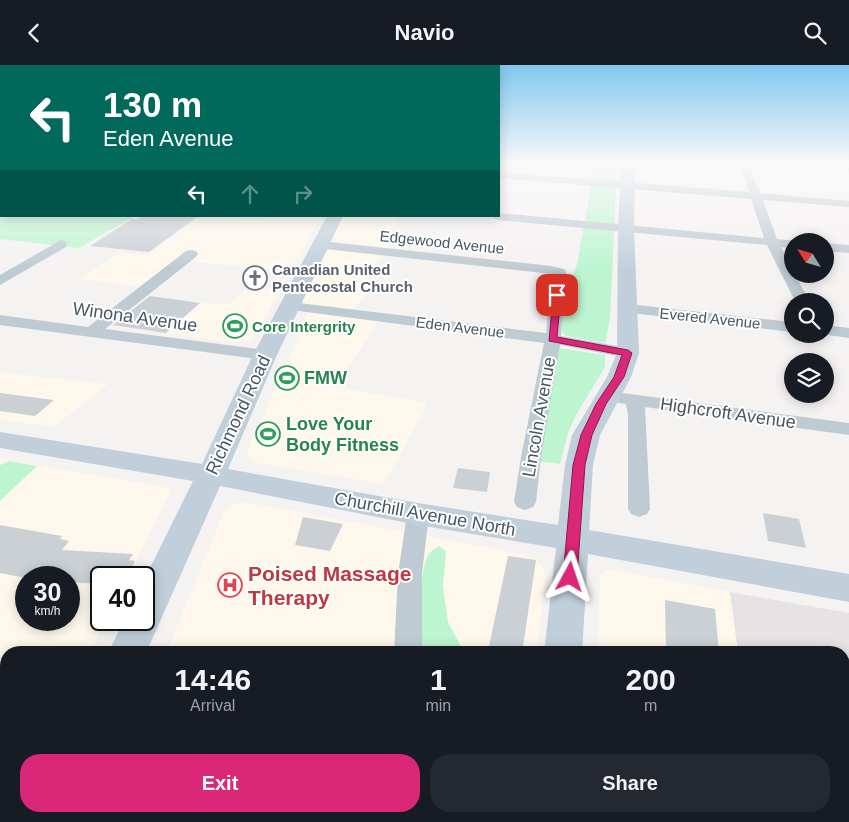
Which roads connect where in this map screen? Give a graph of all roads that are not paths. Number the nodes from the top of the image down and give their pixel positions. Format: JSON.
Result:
{"nodes":[{"id":1,"x":627,"y":199,"type":"edge"},
{"id":2,"x":757,"y":199,"type":"edge"},
{"id":3,"x":787,"y":199,"type":"edge"},
{"id":4,"x":849,"y":204,"type":"edge"},
{"id":5,"x":500,"y":216,"type":"edge"},
{"id":6,"x":334,"y":217,"type":"edge"},
{"id":7,"x":626,"y":229,"type":"junction"},
{"id":8,"x":772,"y":242,"type":"junction"},
{"id":9,"x":784,"y":243,"type":"edge"},
{"id":10,"x":62,"y":244,"type":"dead end"},
{"id":11,"x":321,"y":245,"type":"junction"},
{"id":12,"x":834,"y":248,"type":"edge"},
{"id":13,"x":849,"y":249,"type":"edge"},
{"id":14,"x":191,"y":254,"type":"dead end"},
{"id":15,"x":559,"y":272,"type":"joint"},
{"id":16,"x":0,"y":281,"type":"edge"},
{"id":17,"x":798,"y":293,"type":"edge"},
{"id":18,"x":291,"y":306,"type":"junction"},
{"id":19,"x":628,"y":309,"type":"junction"},
{"id":20,"x":0,"y":320,"type":"edge"},
{"id":21,"x":784,"y":326,"type":"edge"},
{"id":22,"x":834,"y":331,"type":"edge"},
{"id":23,"x":92,"y":332,"type":"junction"},
{"id":24,"x":849,"y":333,"type":"edge"},
{"id":25,"x":553,"y":339,"type":"junction"},
{"id":26,"x":628,"y":353,"type":"junction"},
{"id":27,"x":265,"y":355,"type":"junction"},
{"id":28,"x":620,"y":398,"type":"junction"},
{"id":29,"x":849,"y":429,"type":"edge"},
{"id":30,"x":0,"y":440,"type":"edge"},
{"id":31,"x":211,"y":475,"type":"junction"},
{"id":32,"x":525,"y":502,"type":"dead end"},
{"id":33,"x":639,"y":509,"type":"dead end"},
{"id":34,"x":418,"y":514,"type":"junction"},
{"id":35,"x":573,"y":540,"type":"junction"},
{"id":36,"x":849,"y":588,"type":"edge"},
{"id":37,"x":155,"y":592,"type":"edge"},
{"id":38,"x":137,"y":631,"type":"edge"},
{"id":39,"x":130,"y":646,"type":"edge"},
{"id":40,"x":408,"y":646,"type":"edge"},
{"id":41,"x":565,"y":646,"type":"edge"}],
"edges":[{"from":1,"to":7,"type":"main road"},
{"from":2,"to":8,"type":"street"},
{"from":3,"to":4,"type":"street"},
{"from":5,"to":7,"type":"street"},
{"from":6,"to":11,"type":"main road","name":"Richmond Road"},
{"from":7,"to":8,"type":"street"},
{"from":7,"to":19,"type":"main road"},
{"from":8,"to":9,"type":"street"},
{"from":8,"to":17,"type":"street"},
{"from":10,"to":16,"type":"street"},
{"from":11,"to":15,"type":"street","name":"Edgewood Avenue"},
{"from":11,"to":18,"type":"main road","name":"Richmond Road"},
{"from":12,"to":13,"type":"street"},
{"from":14,"to":23,"type":"street"},
{"from":15,"to":25,"type":"street","name":"Lincoln Avenue"},
{"from":18,"to":25,"type":"street","name":"Eden Avenue"},
{"from":18,"to":27,"type":"main road","name":"Richmond Road"},
{"from":19,"to":21,"type":"street","name":"Evered Avenue"},
{"from":19,"to":26,"type":"main road"},
{"from":20,"to":23,"type":"street","name":"Winona Avenue"},
{"from":22,"to":24,"type":"street"},
{"from":23,"to":27,"type":"street","name":"Winona Avenue"},
{"from":25,"to":26,"type":"street","name":"Eden Avenue"},
{"from":25,"to":32,"type":"street","name":"Lincoln Avenue"},
{"from":26,"to":28,"type":"main road"},
{"from":27,"to":31,"type":"main road","name":"Richmond Road"},
{"from":28,"to":29,"type":"street","name":"Highcroft Avenue"},
{"from":28,"to":33,"type":"street"},
{"from":28,"to":35,"type":"main road"},
{"from":30,"to":31,"type":"main road","name":"Churchill Avenue North"},
{"from":31,"to":34,"type":"main road","name":"Churchill Avenue North"},
{"from":31,"to":37,"type":"main road","name":"Richmond Road"},
{"from":34,"to":35,"type":"main road","name":"Churchill Avenue North"},
{"from":34,"to":40,"type":"street"},
{"from":35,"to":36,"type":"main road","name":"Churchill Avenue North"},
{"from":35,"to":41,"type":"main road"},
{"from":38,"to":39,"type":"main road"}]}
